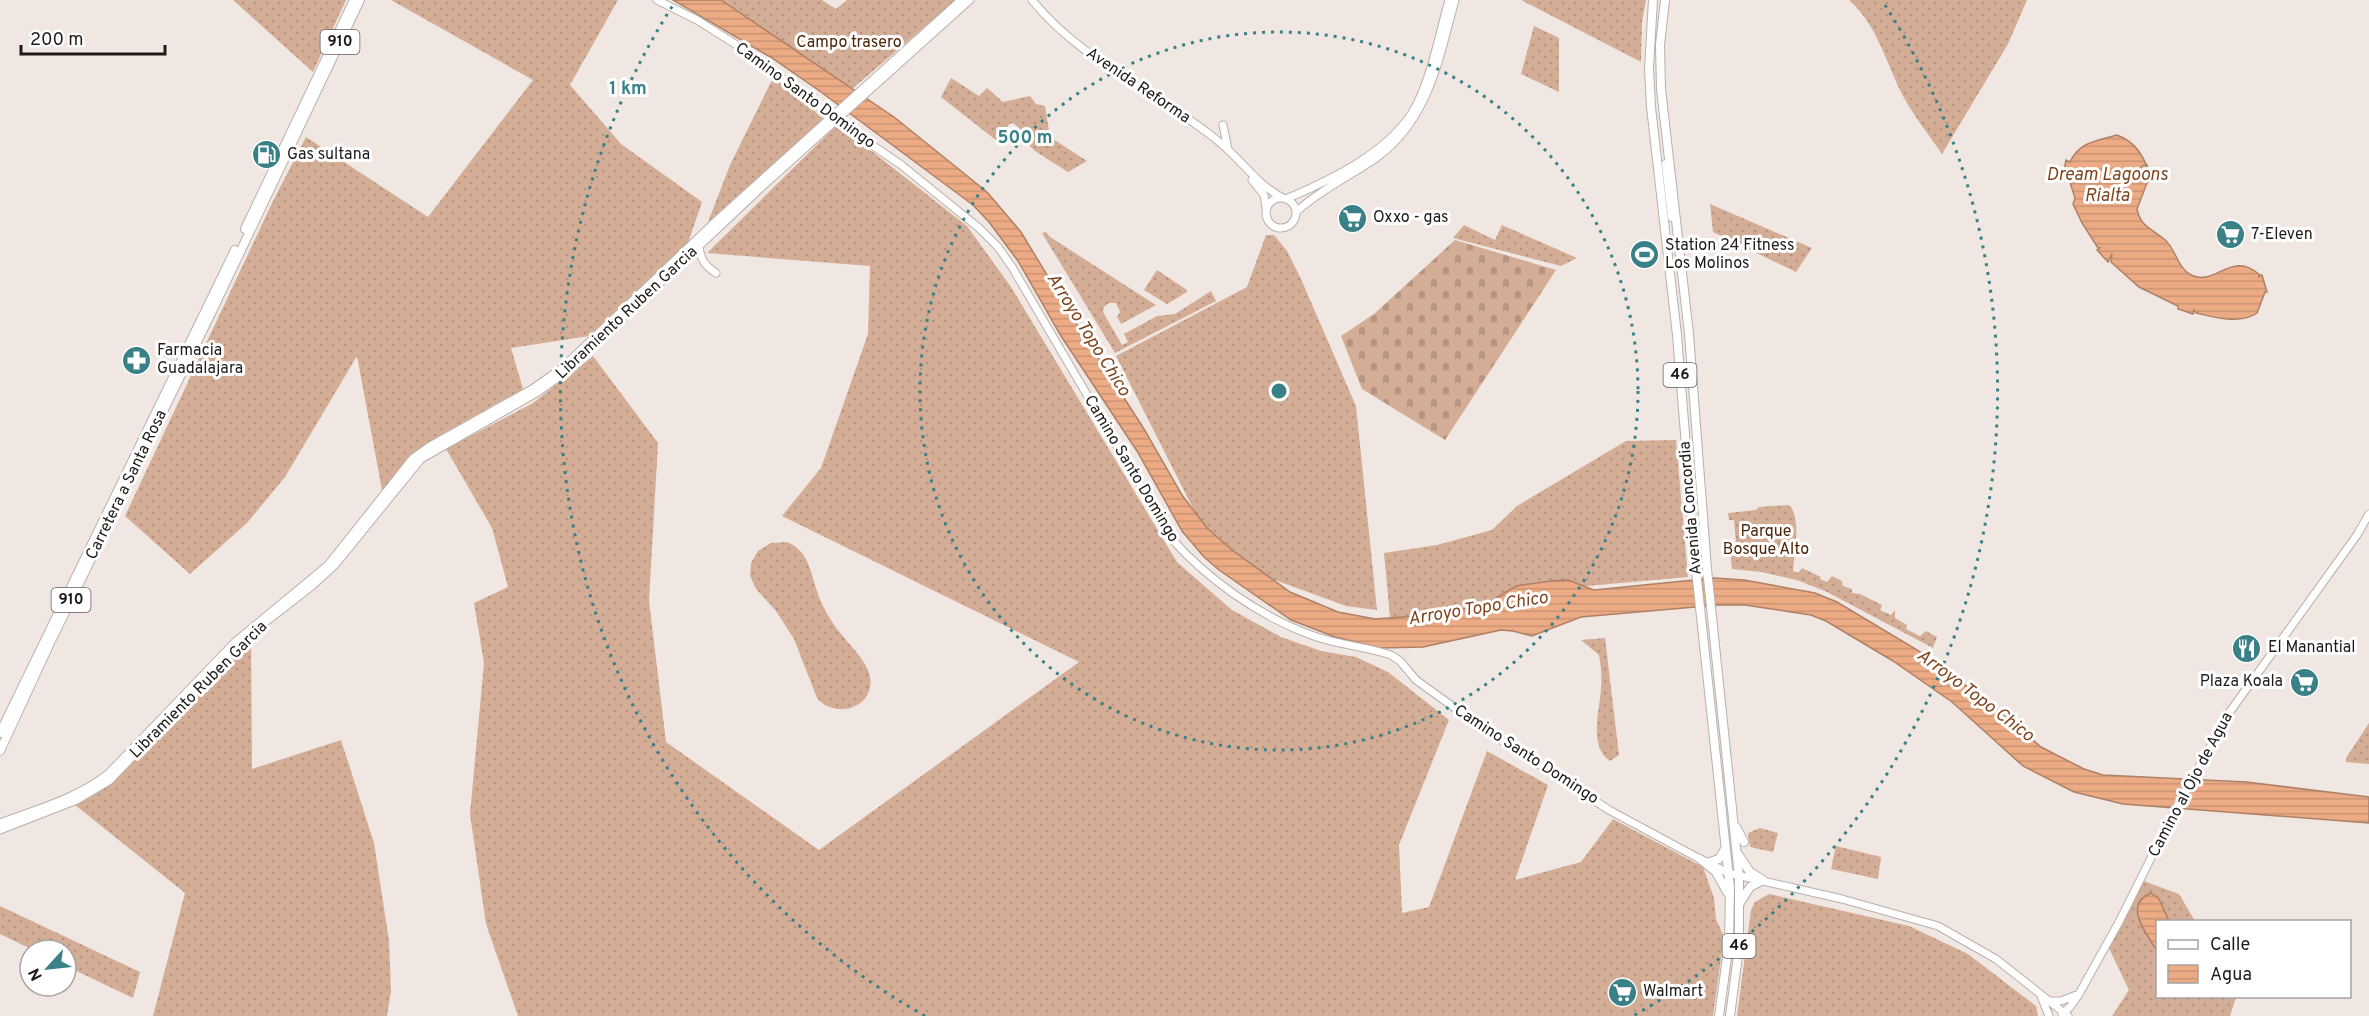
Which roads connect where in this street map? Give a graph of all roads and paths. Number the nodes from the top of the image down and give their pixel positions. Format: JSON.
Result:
{"nodes":[{"id":1,"x":354,"y":0,"type":"edge"},
{"id":2,"x":360,"y":0,"type":"edge"},
{"id":3,"x":657,"y":0,"type":"edge"},
{"id":4,"x":961,"y":0,"type":"edge"},
{"id":5,"x":970,"y":0,"type":"edge"},
{"id":6,"x":1032,"y":0,"type":"edge"},
{"id":7,"x":1449,"y":0,"type":"edge"},
{"id":8,"x":1455,"y":0,"type":"edge"},
{"id":9,"x":1653,"y":0,"type":"edge"},
{"id":10,"x":1665,"y":0,"type":"edge"},
{"id":11,"x":862,"y":92,"type":"junction"},
{"id":12,"x":836,"y":117,"type":"junction"},
{"id":13,"x":1223,"y":125,"type":"dead end"},
{"id":14,"x":1228,"y":149,"type":"junction"},
{"id":15,"x":1247,"y":170,"type":"junction"},
{"id":16,"x":1285,"y":199,"type":"junction"},
{"id":17,"x":1266,"y":208,"type":"junction"},
{"id":18,"x":1296,"y":212,"type":"junction"},
{"id":19,"x":699,"y":245,"type":"junction"},
{"id":20,"x":237,"y":251,"type":"junction"},
{"id":21,"x":716,"y":273,"type":"dead end"},
{"id":22,"x":2369,"y":514,"type":"edge"},
{"id":23,"x":0,"y":732,"type":"edge"},
{"id":24,"x":0,"y":751,"type":"edge"},
{"id":25,"x":1734,"y":821,"type":"junction"},
{"id":26,"x":0,"y":824,"type":"edge"},
{"id":27,"x":0,"y":830,"type":"edge"},
{"id":28,"x":1724,"y":832,"type":"junction"},
{"id":29,"x":1744,"y":842,"type":"dead end"},
{"id":30,"x":1726,"y":848,"type":"junction"},
{"id":31,"x":1736,"y":849,"type":"junction"},
{"id":32,"x":1703,"y":861,"type":"junction"},
{"id":33,"x":1734,"y":874,"type":"junction"},
{"id":34,"x":1763,"y":880,"type":"junction"},
{"id":35,"x":1735,"y":904,"type":"junction"},
{"id":36,"x":1739,"y":915,"type":"junction"},
{"id":37,"x":2038,"y":991,"type":"junction"},
{"id":38,"x":2079,"y":994,"type":"junction"},
{"id":39,"x":2049,"y":1001,"type":"junction"},
{"id":40,"x":2066,"y":1015,"type":"edge"},
{"id":41,"x":1719,"y":1016,"type":"edge"},
{"id":42,"x":1730,"y":1016,"type":"edge"},
{"id":43,"x":2049,"y":1016,"type":"edge"}],
"edges":[{"from":1,"to":20,"type":"main road","number":"910"},
{"from":2,"to":20,"type":"main road","number":"910"},
{"from":3,"to":12,"type":"street","name":"Camino Santo Domingo"},
{"from":4,"to":11,"type":"street","name":"Libramiento Ruben Garcia"},
{"from":5,"to":11,"type":"street","name":"Libramiento Ruben Garcia"},
{"from":6,"to":14,"type":"street","name":"Avenida Reforma"},
{"from":7,"to":16,"type":"street"},
{"from":8,"to":18,"type":"street"},
{"from":9,"to":28,"type":"main road","name":"Avenida Concordia","number":"46"},
{"from":10,"to":25,"type":"main road","name":"Avenida Concordia","number":"46"},
{"from":11,"to":12,"type":"street","name":"Libramiento Ruben Garcia"},
{"from":12,"to":19,"type":"street","name":"Libramiento Ruben Garcia"},
{"from":12,"to":26,"type":"street","name":"Libramiento Ruben Garcia"},
{"from":12,"to":32,"type":"street","name":"Camino Santo Domingo"},
{"from":13,"to":14,"type":"street"},
{"from":14,"to":15,"type":"street","name":"Avenida Reforma"},
{"from":15,"to":16,"type":"street","name":"Avenida Reforma"},
{"from":15,"to":17,"type":"street","name":"Avenida Reforma"},
{"from":16,"to":17,"type":"street"},
{"from":16,"to":18,"type":"street"},
{"from":17,"to":18,"type":"street"},
{"from":19,"to":21,"type":"street"},
{"from":19,"to":27,"type":"street","name":"Libramiento Ruben Garcia"},
{"from":20,"to":23,"type":"main road","name":"Carretera a Santa Rosa","number":"910"},
{"from":20,"to":24,"type":"main road","name":"Carretera a Santa Rosa","number":"910"},
{"from":22,"to":38,"type":"street","name":"Camino al Ojo de Agua"},
{"from":25,"to":29,"type":"main road"},
{"from":25,"to":31,"type":"main road","name":"Avenida Concordia","number":"46"},
{"from":28,"to":30,"type":"main road","name":"Avenida Concordia","number":"46"},
{"from":28,"to":33,"type":"main road"},
{"from":30,"to":32,"type":"main road"},
{"from":30,"to":33,"type":"main road","name":"Avenida Concordia","number":"46"},
{"from":31,"to":33,"type":"main road","name":"Avenida Concordia","number":"46"},
{"from":31,"to":34,"type":"main road"},
{"from":32,"to":33,"type":"street","name":"Camino Santo Domingo"},
{"from":32,"to":35,"type":"main road"},
{"from":33,"to":34,"type":"street","name":"Camino Santo Domingo"},
{"from":33,"to":35,"type":"main road","name":"Avenida Concordia","number":"46"},
{"from":33,"to":36,"type":"main road"},
{"from":34,"to":35,"type":"main road"},
{"from":34,"to":37,"type":"street","name":"Camino Santo Domingo"},
{"from":35,"to":36,"type":"main road","name":"Avenida Concordia","number":"46"},
{"from":35,"to":41,"type":"main road","name":"Avenida Concordia","number":"46"},
{"from":36,"to":42,"type":"main road","name":"Avenida Concordia","number":"46"},
{"from":37,"to":39,"type":"street","name":"Camino Santo Domingo"},
{"from":37,"to":43,"type":"street"},
{"from":38,"to":39,"type":"street"},
{"from":38,"to":40,"type":"street","name":"Camino al Ojo de Agua"},
{"from":39,"to":40,"type":"street","name":"Camino Santo Domingo"}]}
